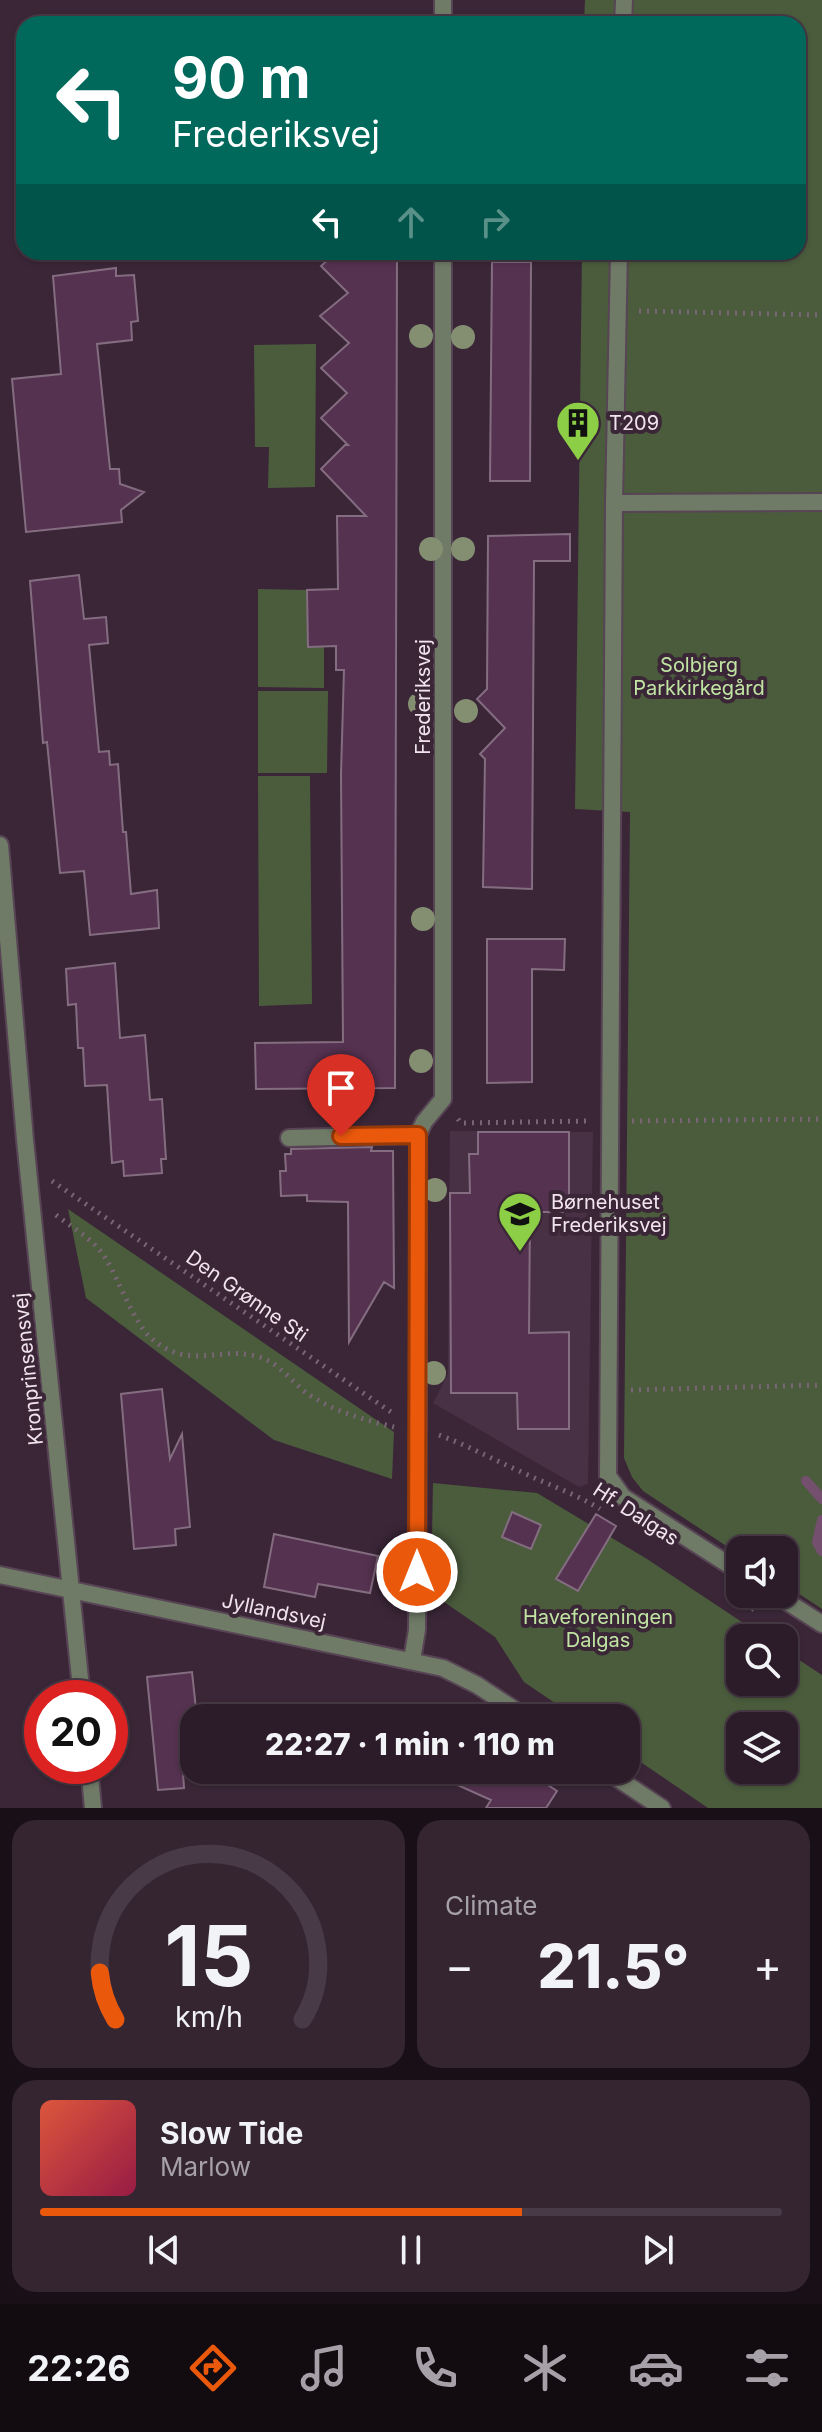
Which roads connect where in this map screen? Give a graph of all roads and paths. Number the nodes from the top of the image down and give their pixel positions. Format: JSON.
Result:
{"nodes":[{"id":1,"x":443,"y":260,"type":"edge"},
{"id":2,"x":619,"y":260,"type":"edge"},
{"id":3,"x":618,"y":311,"type":"junction"},
{"id":4,"x":822,"y":315,"type":"edge"},
{"id":5,"x":822,"y":502,"type":"edge"},
{"id":6,"x":614,"y":503,"type":"junction"},
{"id":7,"x":0,"y":845,"type":"edge"},
{"id":8,"x":443,"y":1099,"type":"junction"},
{"id":9,"x":822,"y":1119,"type":"edge"},
{"id":10,"x":611,"y":1121,"type":"junction"},
{"id":11,"x":418,"y":1135,"type":"junction"},
{"id":12,"x":289,"y":1138,"type":"dead end"},
{"id":13,"x":61,"y":1186,"type":"dead end"},
{"id":14,"x":47,"y":1209,"type":"dead end"},
{"id":15,"x":822,"y":1385,"type":"edge"},
{"id":16,"x":610,"y":1391,"type":"junction"},
{"id":17,"x":419,"y":1427,"type":"junction"},
{"id":18,"x":603,"y":1511,"type":"dead end"},
{"id":19,"x":726,"y":1563,"type":"edge"},
{"id":20,"x":0,"y":1575,"type":"edge"},
{"id":21,"x":70,"y":1589,"type":"junction"},
{"id":22,"x":751,"y":1608,"type":"edge"},
{"id":23,"x":797,"y":1608,"type":"edge"},
{"id":24,"x":770,"y":1621,"type":"dead end"},
{"id":25,"x":822,"y":1624,"type":"edge"},
{"id":26,"x":412,"y":1660,"type":"junction"},
{"id":27,"x":80,"y":1680,"type":"edge"},
{"id":28,"x":506,"y":1704,"type":"edge"},
{"id":29,"x":91,"y":1784,"type":"edge"},
{"id":30,"x":626,"y":1784,"type":"edge"},
{"id":31,"x":93,"y":1808,"type":"edge"},
{"id":32,"x":662,"y":1808,"type":"edge"}],
"edges":[{"from":1,"to":8,"type":"street","name":"Frederiksvej"},
{"from":2,"to":3,"type":"street"},
{"from":3,"to":4,"type":"path"},
{"from":3,"to":6,"type":"street"},
{"from":5,"to":6,"type":"street"},
{"from":6,"to":10,"type":"street"},
{"from":7,"to":21,"type":"street","name":"Kronprinsensvej"},
{"from":8,"to":10,"type":"path"},
{"from":8,"to":11,"type":"street"},
{"from":9,"to":10,"type":"path"},
{"from":10,"to":16,"type":"street"},
{"from":11,"to":12,"type":"street"},
{"from":11,"to":17,"type":"street"},
{"from":13,"to":17,"type":"path","name":"Den Grønne Sti"},
{"from":14,"to":17,"type":"path"},
{"from":15,"to":16,"type":"path"},
{"from":16,"to":19,"type":"street"},
{"from":17,"to":18,"type":"path","name":"Hf. Dalgas"},
{"from":17,"to":26,"type":"street"},
{"from":20,"to":21,"type":"street","name":"Jyllandsvej"},
{"from":21,"to":26,"type":"street","name":"Jyllandsvej"},
{"from":21,"to":27,"type":"street","name":"Kronprinsensvej"},
{"from":22,"to":24,"type":"path"},
{"from":23,"to":25,"type":"street"},
{"from":26,"to":28,"type":"street","name":"Jyllandsvej"},
{"from":29,"to":31,"type":"street"},
{"from":30,"to":32,"type":"street"}]}
